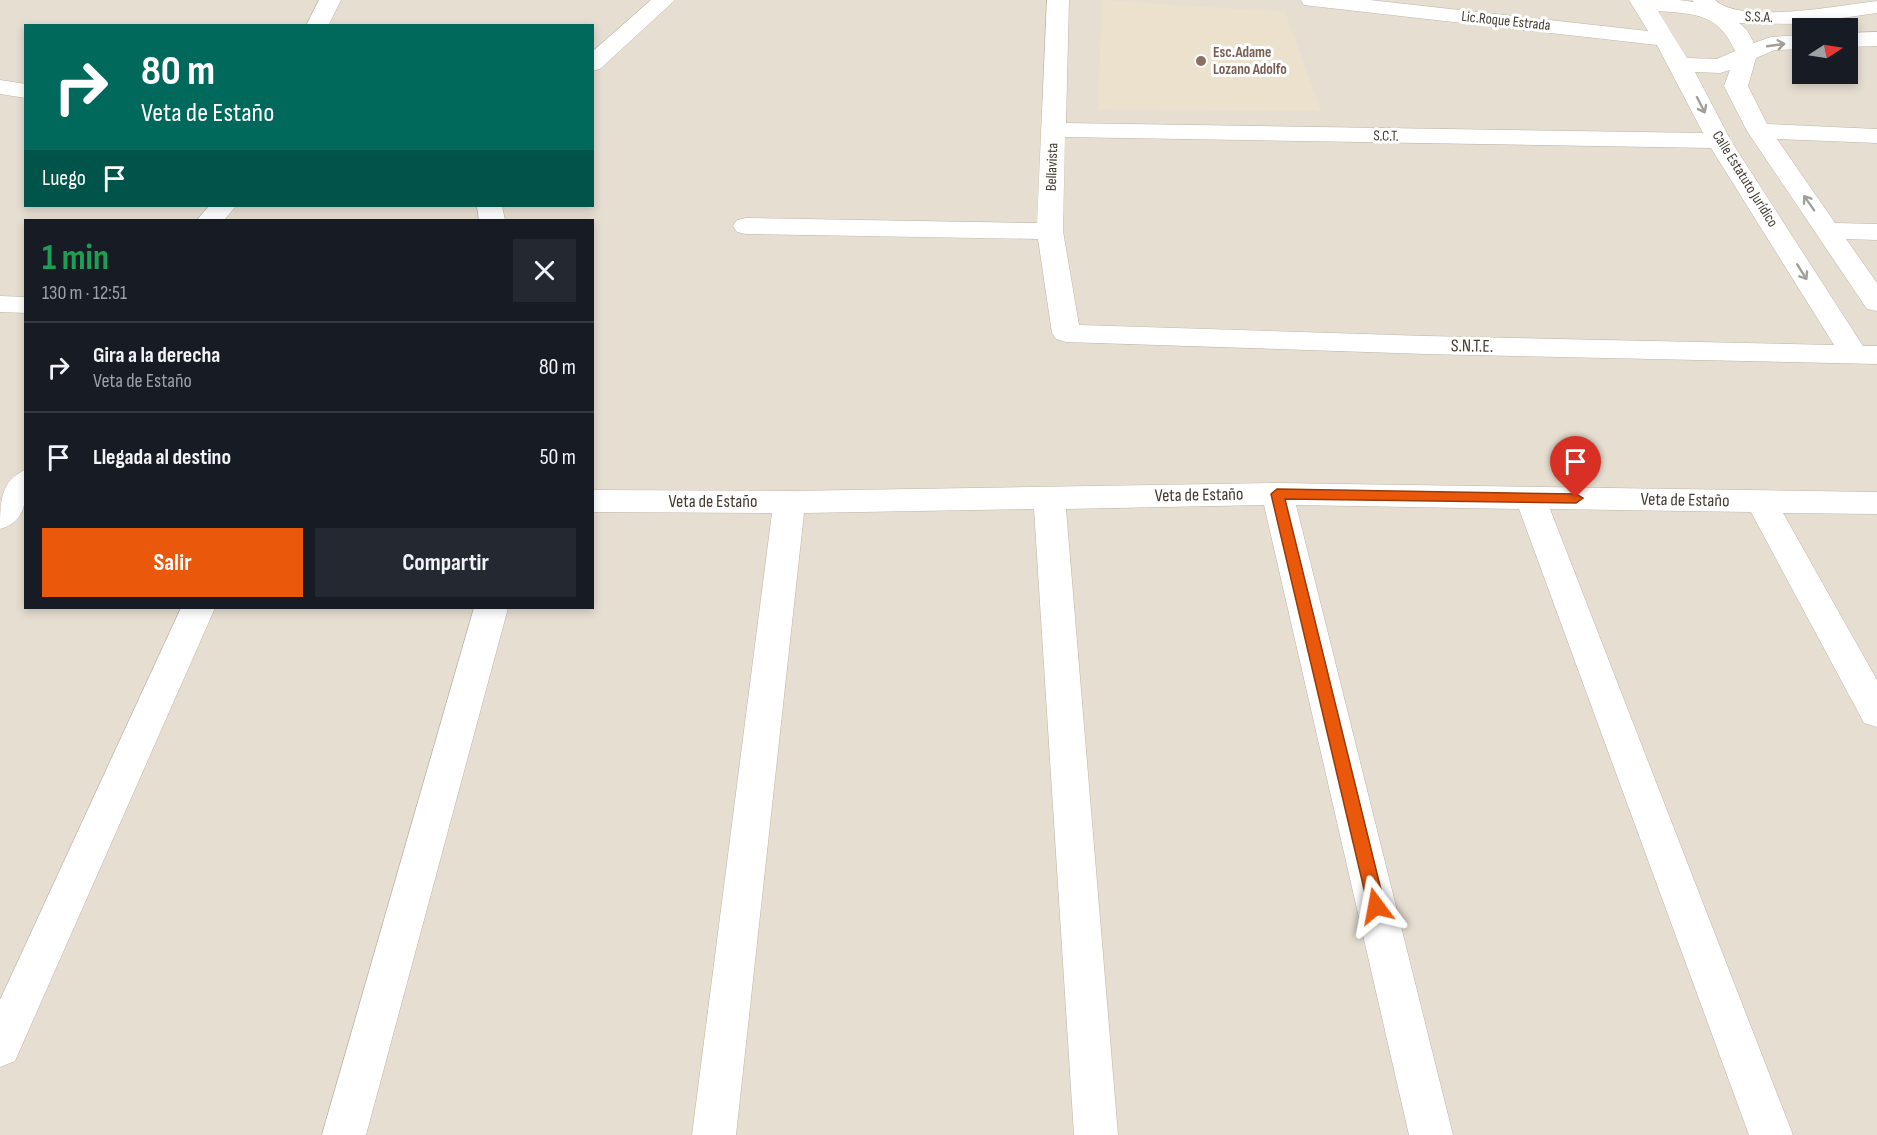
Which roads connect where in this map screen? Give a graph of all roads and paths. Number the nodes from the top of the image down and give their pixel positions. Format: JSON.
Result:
{"nodes":[{"id":1,"x":330,"y":0,"type":"edge"},
{"id":2,"x":664,"y":0,"type":"edge"},
{"id":3,"x":1058,"y":0,"type":"edge"},
{"id":4,"x":1312,"y":0,"type":"edge"},
{"id":5,"x":1641,"y":2,"type":"edge"},
{"id":6,"x":1711,"y":7,"type":"edge"},
{"id":7,"x":1877,"y":7,"type":"edge"},
{"id":8,"x":318,"y":24,"type":"edge"},
{"id":9,"x":1664,"y":39,"type":"junction"},
{"id":10,"x":1877,"y":39,"type":"edge"},
{"id":11,"x":1858,"y":40,"type":"edge"},
{"id":12,"x":1792,"y":43,"type":"edge"},
{"id":13,"x":1747,"y":53,"type":"junction"},
{"id":14,"x":594,"y":62,"type":"edge"},
{"id":15,"x":1680,"y":64,"type":"junction"},
{"id":16,"x":0,"y":87,"type":"edge"},
{"id":17,"x":24,"y":91,"type":"edge"},
{"id":18,"x":1053,"y":130,"type":"junction"},
{"id":19,"x":1759,"y":131,"type":"junction"},
{"id":20,"x":1877,"y":136,"type":"edge"},
{"id":21,"x":1719,"y":141,"type":"junction"},
{"id":22,"x":221,"y":207,"type":"edge"},
{"id":23,"x":211,"y":219,"type":"edge"},
{"id":24,"x":746,"y":226,"type":"dead end"},
{"id":25,"x":1050,"y":231,"type":"junction"},
{"id":26,"x":1828,"y":231,"type":"junction"},
{"id":27,"x":1877,"y":232,"type":"edge"},
{"id":28,"x":0,"y":303,"type":"edge"},
{"id":29,"x":1877,"y":303,"type":"edge"},
{"id":30,"x":24,"y":305,"type":"edge"},
{"id":31,"x":1066,"y":333,"type":"joint"},
{"id":32,"x":1866,"y":355,"type":"edge"},
{"id":33,"x":1277,"y":494,"type":"junction"},
{"id":34,"x":1049,"y":497,"type":"junction"},
{"id":35,"x":1530,"y":498,"type":"junction"},
{"id":36,"x":594,"y":501,"type":"edge"},
{"id":37,"x":1761,"y":501,"type":"junction"},
{"id":38,"x":789,"y":502,"type":"junction"},
{"id":39,"x":1877,"y":503,"type":"edge"},
{"id":40,"x":198,"y":609,"type":"edge"},
{"id":41,"x":491,"y":609,"type":"edge"},
{"id":42,"x":1874,"y":701,"type":"edge"},
{"id":43,"x":0,"y":1047,"type":"edge"},
{"id":44,"x":344,"y":1135,"type":"edge"},
{"id":45,"x":714,"y":1135,"type":"edge"},
{"id":46,"x":1096,"y":1135,"type":"edge"},
{"id":47,"x":1431,"y":1135,"type":"edge"},
{"id":48,"x":1771,"y":1135,"type":"edge"}],
"edges":[{"from":1,"to":8,"type":"street"},
{"from":2,"to":14,"type":"street"},
{"from":3,"to":18,"type":"street","name":"Bellavista"},
{"from":4,"to":9,"type":"street","name":"Lic.Roque Estrada"},
{"from":5,"to":6,"type":"street","name":"S.S.A."},
{"from":5,"to":9,"type":"street","name":"Calle Estatuto Jurídico"},
{"from":6,"to":7,"type":"street","name":"S.S.A."},
{"from":6,"to":13,"type":"street"},
{"from":9,"to":15,"type":"street","name":"Calle Estatuto Jurídico"},
{"from":10,"to":11,"type":"street"},
{"from":13,"to":12,"type":"street","name":"S.S.A.","one_way":true},
{"from":13,"to":15,"type":"street","name":"S.S.A."},
{"from":13,"to":19,"type":"street"},
{"from":15,"to":21,"type":"street","name":"Calle Estatuto Jurídico","one_way":true},
{"from":16,"to":17,"type":"street"},
{"from":18,"to":21,"type":"street","name":"S.C.T."},
{"from":18,"to":25,"type":"street","name":"Bellavista"},
{"from":19,"to":20,"type":"street"},
{"from":26,"to":19,"type":"street","one_way":true},
{"from":21,"to":32,"type":"street","name":"Calle Estatuto Jurídico","one_way":true},
{"from":22,"to":23,"type":"street"},
{"from":24,"to":25,"type":"street"},
{"from":25,"to":31,"type":"street","name":"Bellavista"},
{"from":26,"to":27,"type":"street"},
{"from":26,"to":29,"type":"street"},
{"from":28,"to":30,"type":"street"},
{"from":31,"to":32,"type":"street","name":"S.N.T.E."},
{"from":33,"to":34,"type":"street","name":"Veta de Estaño"},
{"from":33,"to":35,"type":"street","name":"Veta de Estaño"},
{"from":33,"to":47,"type":"street"},
{"from":34,"to":38,"type":"street","name":"Veta de Estaño"},
{"from":34,"to":46,"type":"street"},
{"from":35,"to":37,"type":"street","name":"Veta de Estaño"},
{"from":35,"to":48,"type":"street"},
{"from":36,"to":38,"type":"street","name":"Veta de Estaño"},
{"from":37,"to":39,"type":"street","name":"Veta de Estaño"},
{"from":37,"to":42,"type":"street"},
{"from":38,"to":45,"type":"street"},
{"from":40,"to":43,"type":"street"},
{"from":41,"to":44,"type":"street"}]}
